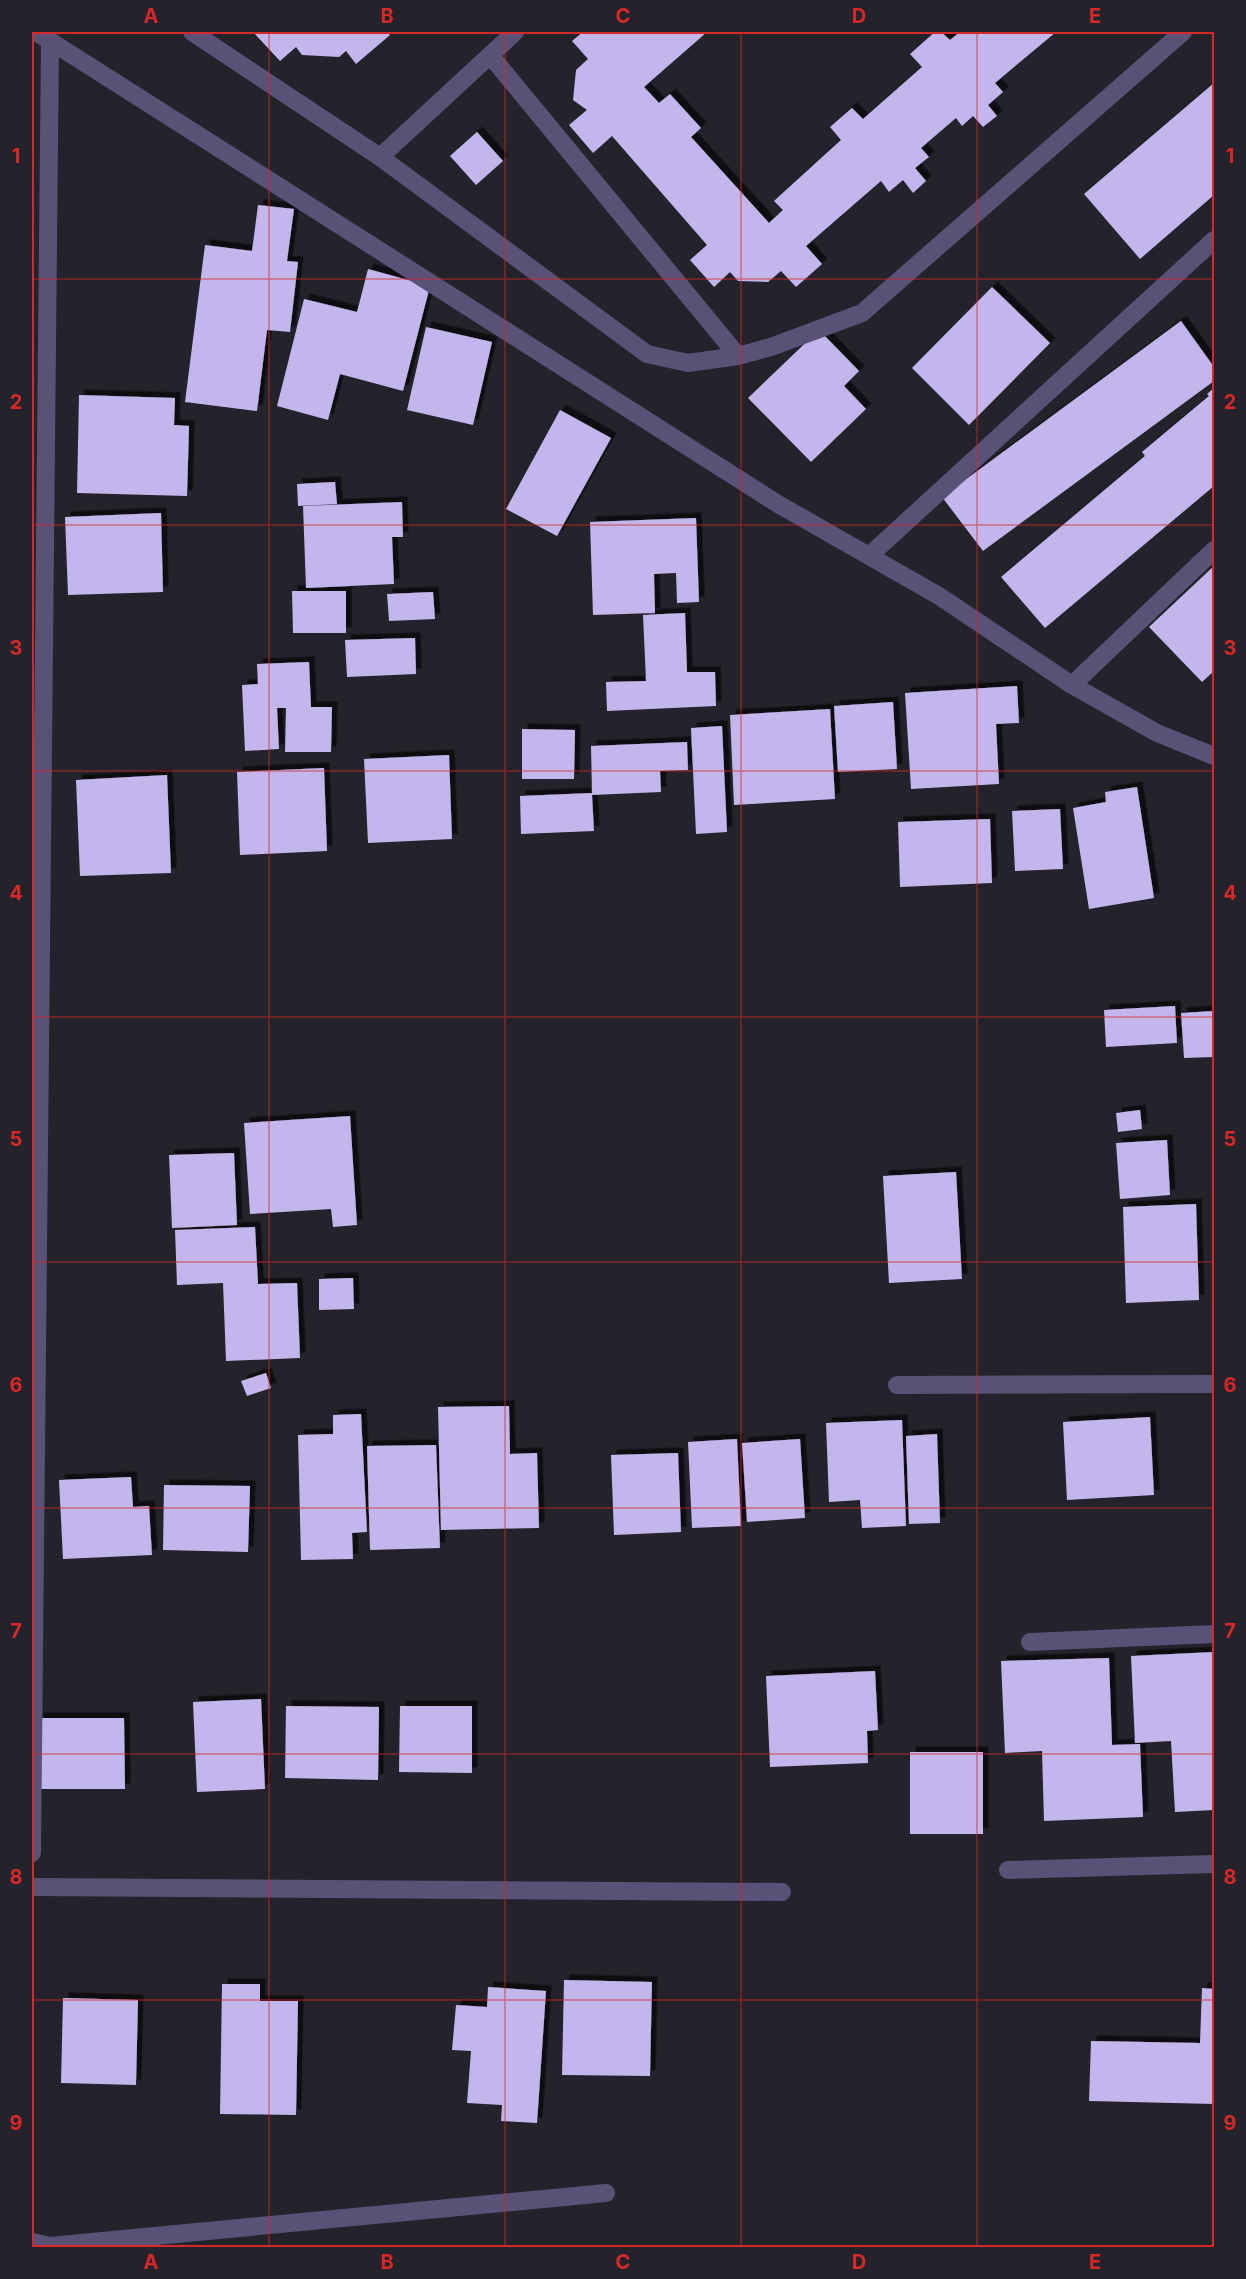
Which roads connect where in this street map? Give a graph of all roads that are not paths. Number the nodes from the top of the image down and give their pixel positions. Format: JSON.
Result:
{"nodes":[{"id":1,"x":192,"y":32,"type":"edge"},
{"id":2,"x":515,"y":32,"type":"edge"},
{"id":3,"x":1183,"y":32,"type":"edge"},
{"id":4,"x":43,"y":37,"type":"edge"},
{"id":5,"x":490,"y":55,"type":"junction"},
{"id":6,"x":380,"y":157,"type":"junction"},
{"id":7,"x":1215,"y":240,"type":"edge"},
{"id":8,"x":738,"y":356,"type":"junction"},
{"id":9,"x":1215,"y":550,"type":"edge"},
{"id":10,"x":870,"y":555,"type":"junction"},
{"id":11,"x":1072,"y":685,"type":"junction"},
{"id":12,"x":1215,"y":756,"type":"edge"},
{"id":13,"x":1215,"y":1384,"type":"edge"},
{"id":14,"x":897,"y":1385,"type":"dead end"},
{"id":15,"x":1215,"y":1634,"type":"edge"},
{"id":16,"x":1030,"y":1642,"type":"dead end"},
{"id":17,"x":32,"y":1853,"type":"edge"},
{"id":18,"x":1215,"y":1864,"type":"edge"},
{"id":19,"x":1008,"y":1870,"type":"dead end"},
{"id":20,"x":32,"y":1887,"type":"edge"},
{"id":21,"x":782,"y":1892,"type":"dead end"},
{"id":22,"x":606,"y":2193,"type":"dead end"},
{"id":23,"x":32,"y":2242,"type":"edge"}],
"edges":[{"from":1,"to":6,"type":"street"},
{"from":2,"to":5,"type":"street"},
{"from":3,"to":8,"type":"street"},
{"from":4,"to":10,"type":"street"},
{"from":4,"to":17,"type":"street"},
{"from":5,"to":6,"type":"street"},
{"from":5,"to":8,"type":"street"},
{"from":6,"to":8,"type":"street"},
{"from":7,"to":10,"type":"street"},
{"from":9,"to":11,"type":"street"},
{"from":10,"to":11,"type":"street"},
{"from":11,"to":12,"type":"street"},
{"from":13,"to":14,"type":"street"},
{"from":15,"to":16,"type":"street"},
{"from":18,"to":19,"type":"street"},
{"from":20,"to":21,"type":"street"},
{"from":22,"to":23,"type":"street"}]}
